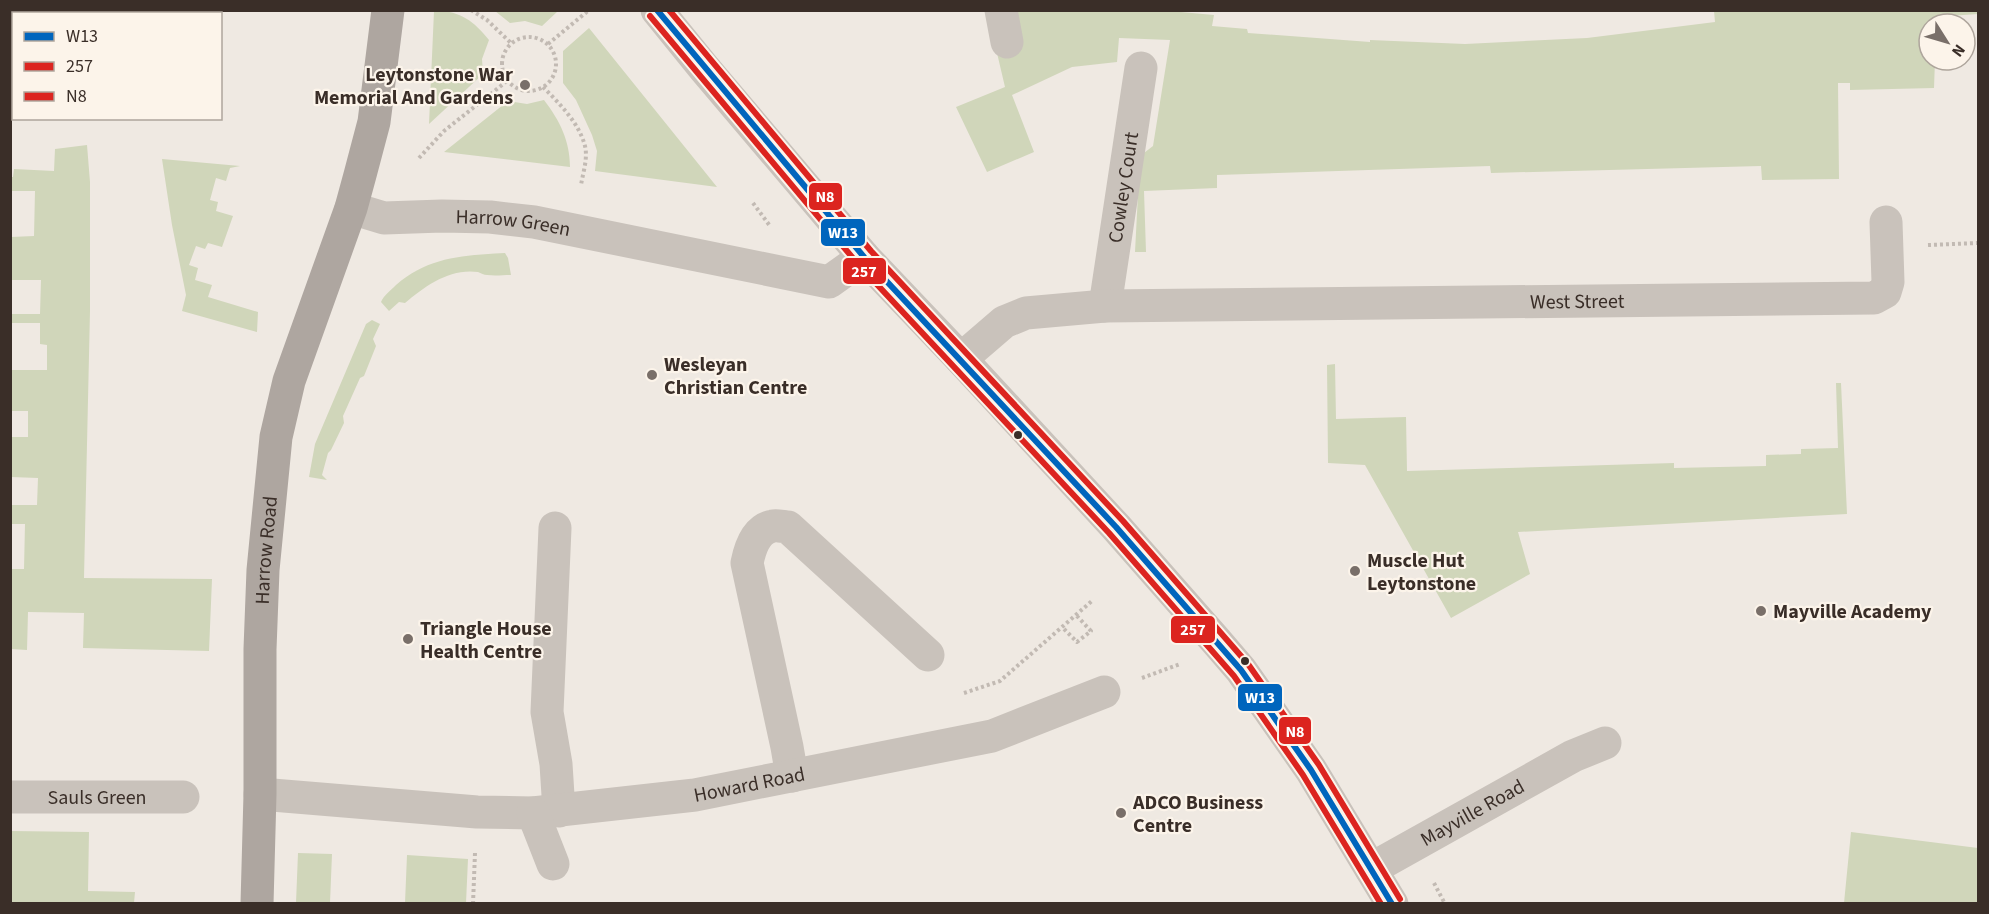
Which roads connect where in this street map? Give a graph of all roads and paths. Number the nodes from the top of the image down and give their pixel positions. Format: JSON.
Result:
{"nodes":[{"id":1,"x":388,"y":10,"type":"edge"},
{"id":2,"x":471,"y":10,"type":"edge"},
{"id":3,"x":589,"y":10,"type":"edge"},
{"id":4,"x":657,"y":10,"type":"edge"},
{"id":5,"x":511,"y":43,"type":"junction"},
{"id":6,"x":548,"y":45,"type":"junction"},
{"id":7,"x":1141,"y":68,"type":"dead end"},
{"id":8,"x":507,"y":81,"type":"junction"},
{"id":9,"x":543,"y":87,"type":"junction"},
{"id":10,"x":419,"y":158,"type":"dead end"},
{"id":11,"x":581,"y":185,"type":"dead end"},
{"id":12,"x":351,"y":208,"type":"junction"},
{"id":13,"x":1886,"y":222,"type":"dead end"},
{"id":14,"x":864,"y":257,"type":"junction"},
{"id":15,"x":1105,"y":306,"type":"junction"},
{"id":16,"x":961,"y":358,"type":"junction"},
{"id":17,"x":555,"y":528,"type":"dead end"},
{"id":18,"x":1093,"y":600,"type":"dead end"},
{"id":19,"x":1076,"y":615,"type":"junction"},
{"id":20,"x":1064,"y":629,"type":"dead end"},
{"id":21,"x":1217,"y":642,"type":"junction"},
{"id":22,"x":928,"y":655,"type":"dead end"},
{"id":23,"x":1104,"y":692,"type":"joint"},
{"id":24,"x":964,"y":693,"type":"dead end"},
{"id":25,"x":1605,"y":743,"type":"dead end"},
{"id":26,"x":792,"y":776,"type":"junction"},
{"id":27,"x":260,"y":794,"type":"junction"},
{"id":28,"x":10,"y":797,"type":"edge"},
{"id":29,"x":183,"y":797,"type":"dead end"},
{"id":30,"x":477,"y":812,"type":"junction"},
{"id":31,"x":546,"y":812,"type":"junction"},
{"id":32,"x":553,"y":864,"type":"dead end"},
{"id":33,"x":1371,"y":869,"type":"junction"},
{"id":34,"x":257,"y":903,"type":"edge"},
{"id":35,"x":473,"y":903,"type":"edge"},
{"id":36,"x":1392,"y":903,"type":"edge"}],
"edges":[{"from":1,"to":12,"type":"main road"},
{"from":2,"to":5,"type":"path"},
{"from":3,"to":6,"type":"path"},
{"from":4,"to":14,"type":"street"},
{"from":5,"to":6,"type":"path"},
{"from":5,"to":8,"type":"path"},
{"from":6,"to":9,"type":"path"},
{"from":7,"to":15,"type":"street","name":"Cowley Court"},
{"from":8,"to":9,"type":"path"},
{"from":8,"to":10,"type":"path"},
{"from":9,"to":11,"type":"path"},
{"from":12,"to":14,"type":"street","name":"Harrow Green"},
{"from":12,"to":27,"type":"main road","name":"Harrow Road"},
{"from":13,"to":15,"type":"street","name":"West Street"},
{"from":14,"to":16,"type":"street"},
{"from":15,"to":16,"type":"street","name":"West Street"},
{"from":16,"to":21,"type":"street"},
{"from":17,"to":31,"type":"street"},
{"from":18,"to":19,"type":"path"},
{"from":19,"to":20,"type":"path"},
{"from":19,"to":24,"type":"path"},
{"from":21,"to":23,"type":"path"},
{"from":21,"to":33,"type":"street"},
{"from":22,"to":26,"type":"street"},
{"from":23,"to":26,"type":"street","name":"Howard Road"},
{"from":25,"to":33,"type":"street","name":"Mayville Road"},
{"from":26,"to":31,"type":"street","name":"Howard Road"},
{"from":27,"to":30,"type":"street","name":"Howard Road"},
{"from":27,"to":34,"type":"main road","name":"Harrow Road"},
{"from":28,"to":29,"type":"street","name":"Sauls Green"},
{"from":30,"to":31,"type":"street","name":"Howard Road"},
{"from":30,"to":35,"type":"path"},
{"from":31,"to":32,"type":"street"},
{"from":33,"to":36,"type":"street"}]}
